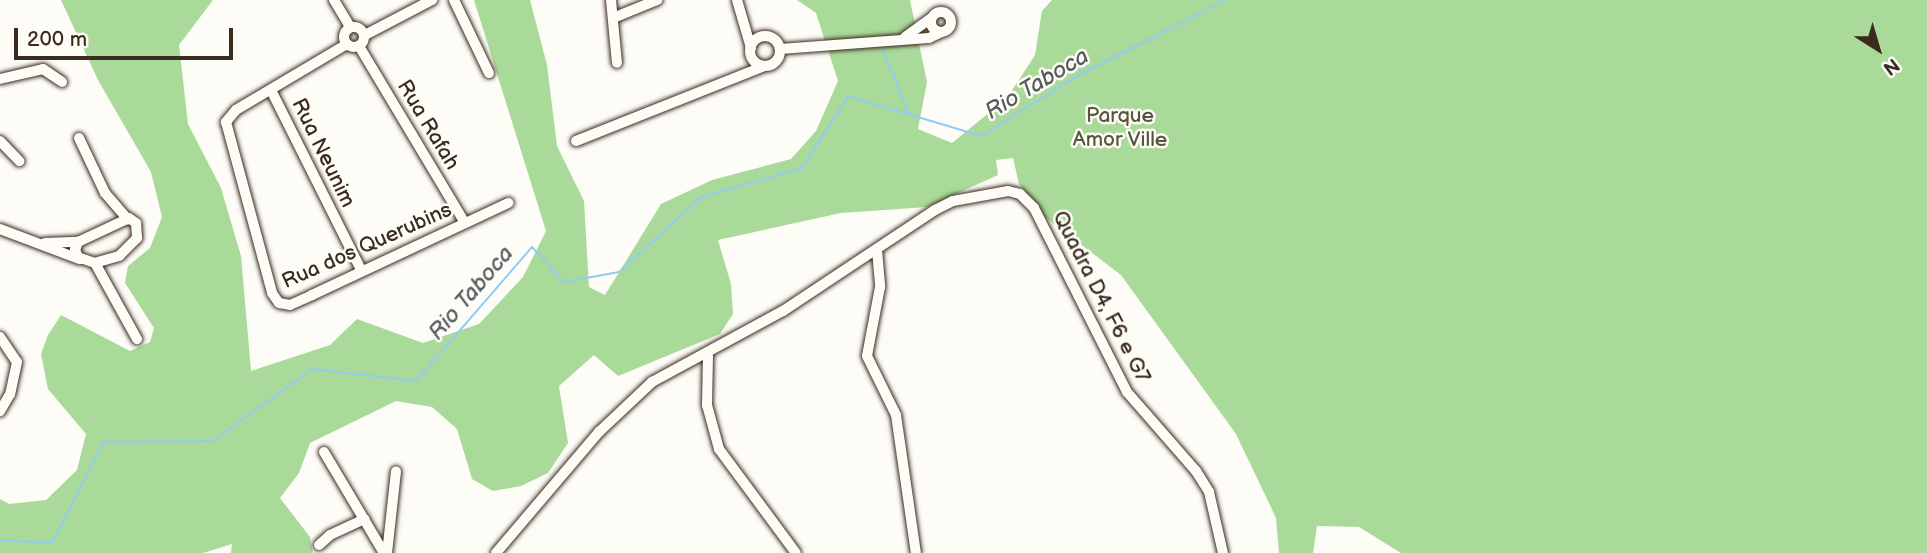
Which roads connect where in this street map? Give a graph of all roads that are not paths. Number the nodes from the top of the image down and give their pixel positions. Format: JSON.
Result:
{"nodes":[{"id":1,"x":334,"y":0,"type":"edge"},
{"id":2,"x":430,"y":0,"type":"edge"},
{"id":3,"x":454,"y":0,"type":"edge"},
{"id":4,"x":611,"y":0,"type":"edge"},
{"id":5,"x":657,"y":0,"type":"edge"},
{"id":6,"x":737,"y":0,"type":"edge"},
{"id":7,"x":935,"y":0,"type":"edge"},
{"id":8,"x":943,"y":0,"type":"edge"},
{"id":9,"x":949,"y":14,"type":"junction"},
{"id":10,"x":933,"y":16,"type":"junction"},
{"id":11,"x":614,"y":18,"type":"junction"},
{"id":12,"x":350,"y":27,"type":"junction"},
{"id":13,"x":744,"y":27,"type":"junction"},
{"id":14,"x":942,"y":32,"type":"junction"},
{"id":15,"x":365,"y":35,"type":"junction"},
{"id":16,"x":905,"y":37,"type":"junction"},
{"id":17,"x":758,"y":38,"type":"junction"},
{"id":18,"x":353,"y":45,"type":"junction"},
{"id":19,"x":780,"y":49,"type":"junction"},
{"id":20,"x":751,"y":53,"type":"junction"},
{"id":21,"x":617,"y":63,"type":"dead end"},
{"id":22,"x":764,"y":66,"type":"junction"},
{"id":23,"x":489,"y":73,"type":"dead end"},
{"id":24,"x":749,"y":74,"type":"junction"},
{"id":25,"x":0,"y":79,"type":"edge"},
{"id":26,"x":62,"y":82,"type":"dead end"},
{"id":27,"x":271,"y":90,"type":"junction"},
{"id":28,"x":79,"y":138,"type":"dead end"},
{"id":29,"x":0,"y":141,"type":"edge"},
{"id":30,"x":576,"y":141,"type":"dead end"},
{"id":31,"x":19,"y":161,"type":"dead end"},
{"id":32,"x":508,"y":203,"type":"dead end"},
{"id":33,"x":128,"y":219,"type":"junction"},
{"id":34,"x":466,"y":223,"type":"junction"},
{"id":35,"x":0,"y":229,"type":"edge"},
{"id":36,"x":78,"y":242,"type":"junction"},
{"id":37,"x":38,"y":244,"type":"junction"},
{"id":38,"x":877,"y":250,"type":"junction"},
{"id":39,"x":81,"y":259,"type":"junction"},
{"id":40,"x":95,"y":263,"type":"junction"},
{"id":41,"x":361,"y":270,"type":"junction"},
{"id":42,"x":0,"y":337,"type":"edge"},
{"id":43,"x":138,"y":339,"type":"dead end"},
{"id":44,"x":708,"y":356,"type":"junction"},
{"id":45,"x":0,"y":411,"type":"edge"},
{"id":46,"x":324,"y":452,"type":"dead end"},
{"id":47,"x":396,"y":471,"type":"dead end"},
{"id":48,"x":365,"y":519,"type":"junction"},
{"id":49,"x":319,"y":545,"type":"dead end"},
{"id":50,"x":385,"y":553,"type":"edge"},
{"id":51,"x":496,"y":553,"type":"edge"},
{"id":52,"x":796,"y":553,"type":"edge"},
{"id":53,"x":916,"y":553,"type":"edge"},
{"id":54,"x":1223,"y":553,"type":"edge"}],
"edges":[{"from":1,"to":12,"type":"street"},
{"from":2,"to":15,"type":"street"},
{"from":3,"to":23,"type":"street"},
{"from":4,"to":11,"type":"street"},
{"from":5,"to":11,"type":"street"},
{"from":6,"to":13,"type":"street"},
{"from":7,"to":10,"type":"street"},
{"from":8,"to":9,"type":"street"},
{"from":9,"to":10,"type":"street"},
{"from":9,"to":14,"type":"street"},
{"from":10,"to":14,"type":"street"},
{"from":10,"to":16,"type":"street"},
{"from":11,"to":21,"type":"street"},
{"from":12,"to":15,"type":"street"},
{"from":12,"to":18,"type":"street"},
{"from":13,"to":17,"type":"street"},
{"from":13,"to":20,"type":"street"},
{"from":14,"to":16,"type":"street"},
{"from":15,"to":18,"type":"street"},
{"from":16,"to":19,"type":"street"},
{"from":17,"to":19,"type":"street"},
{"from":17,"to":20,"type":"street"},
{"from":18,"to":27,"type":"street","name":"Rua dos Querubins"},
{"from":18,"to":34,"type":"street","name":"Rua Rafah"},
{"from":19,"to":22,"type":"street"},
{"from":20,"to":22,"type":"street"},
{"from":20,"to":24,"type":"street"},
{"from":22,"to":24,"type":"street"},
{"from":24,"to":30,"type":"street"},
{"from":25,"to":26,"type":"street"},
{"from":27,"to":41,"type":"street","name":"Rua Neunim"},
{"from":27,"to":41,"type":"street","name":"Rua dos Querubins"},
{"from":28,"to":33,"type":"street"},
{"from":29,"to":31,"type":"street"},
{"from":32,"to":34,"type":"street","name":"Rua dos Querubins"},
{"from":33,"to":36,"type":"street"},
{"from":33,"to":40,"type":"street"},
{"from":34,"to":41,"type":"street","name":"Rua dos Querubins"},
{"from":35,"to":37,"type":"street"},
{"from":36,"to":37,"type":"street"},
{"from":36,"to":39,"type":"street"},
{"from":37,"to":39,"type":"street"},
{"from":38,"to":44,"type":"street"},
{"from":38,"to":53,"type":"street"},
{"from":38,"to":54,"type":"street","name":"Quadra D4, F6 e G7"},
{"from":39,"to":40,"type":"street"},
{"from":40,"to":43,"type":"street"},
{"from":42,"to":45,"type":"street"},
{"from":44,"to":51,"type":"street"},
{"from":44,"to":52,"type":"street"},
{"from":46,"to":48,"type":"street"},
{"from":47,"to":50,"type":"street"},
{"from":48,"to":49,"type":"street"},
{"from":48,"to":50,"type":"street"}]}
